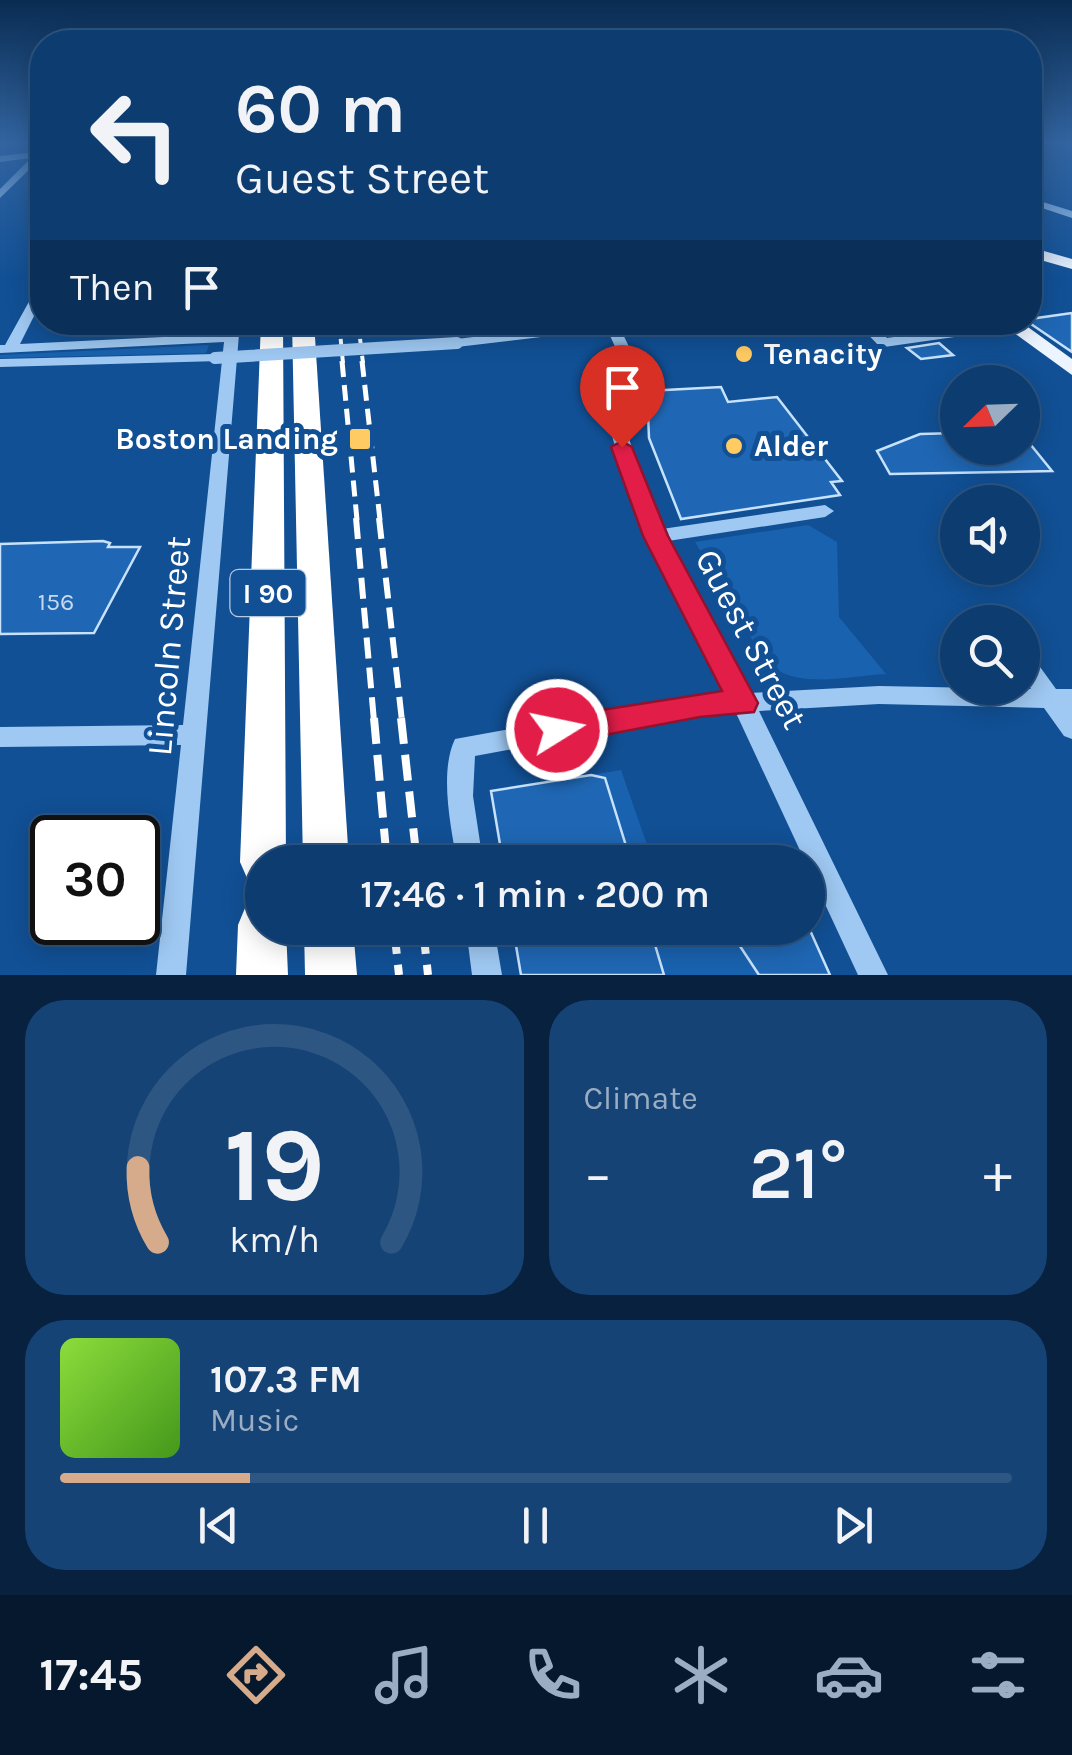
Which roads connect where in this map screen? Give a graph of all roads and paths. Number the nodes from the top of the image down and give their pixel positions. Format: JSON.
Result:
{"nodes":[{"id":1,"x":1042,"y":205,"type":"edge"},
{"id":2,"x":1072,"y":215,"type":"edge"},
{"id":3,"x":1042,"y":254,"type":"edge"},
{"id":4,"x":1068,"y":259,"type":"edge"},
{"id":5,"x":30,"y":308,"type":"edge"},
{"id":6,"x":172,"y":335,"type":"edge"},
{"id":7,"x":232,"y":335,"type":"edge"},
{"id":8,"x":272,"y":335,"type":"edge"},
{"id":9,"x":304,"y":335,"type":"edge"},
{"id":10,"x":527,"y":335,"type":"edge"},
{"id":11,"x":616,"y":335,"type":"edge"},
{"id":12,"x":876,"y":335,"type":"edge"},
{"id":13,"x":933,"y":335,"type":"edge"},
{"id":14,"x":1025,"y":335,"type":"edge"},
{"id":15,"x":5,"y":349,"type":"edge"},
{"id":16,"x":0,"y":363,"type":"edge"},
{"id":17,"x":1072,"y":369,"type":"edge"},
{"id":18,"x":825,"y":511,"type":"dead end"},
{"id":19,"x":656,"y":536,"type":"junction"},
{"id":20,"x":1040,"y":678,"type":"edge"},
{"id":21,"x":1061,"y":700,"type":"edge"},
{"id":22,"x":743,"y":703,"type":"junction"},
{"id":23,"x":1072,"y":729,"type":"edge"},
{"id":24,"x":194,"y":734,"type":"junction"},
{"id":25,"x":0,"y":737,"type":"edge"},
{"id":26,"x":264,"y":845,"type":"edge"},
{"id":27,"x":325,"y":845,"type":"edge"},
{"id":28,"x":467,"y":845,"type":"edge"},
{"id":29,"x":262,"y":945,"type":"edge"},
{"id":30,"x":330,"y":945,"type":"edge"},
{"id":31,"x":483,"y":945,"type":"edge"},
{"id":32,"x":170,"y":975,"type":"edge"},
{"id":33,"x":262,"y":975,"type":"edge"},
{"id":34,"x":331,"y":975,"type":"edge"},
{"id":35,"x":488,"y":975,"type":"edge"},
{"id":36,"x":874,"y":975,"type":"edge"}],
"edges":[{"from":1,"to":2,"type":"street"},
{"from":3,"to":4,"type":"main road"},
{"from":5,"to":15,"type":"street"},
{"from":6,"to":15,"type":"street"},
{"from":7,"to":24,"type":"street","name":"Lincoln Street"},
{"from":8,"to":26,"type":"highway","number":"I 90"},
{"from":9,"to":27,"type":"highway","number":"I 90"},
{"from":10,"to":16,"type":"street","bridge":true},
{"from":11,"to":19,"type":"street","name":"Guest Street"},
{"from":12,"to":13,"type":"street"},
{"from":14,"to":17,"type":"main road"},
{"from":18,"to":19,"type":"street"},
{"from":19,"to":22,"type":"street","name":"Guest Street"},
{"from":20,"to":21,"type":"street"},
{"from":21,"to":22,"type":"street"},
{"from":21,"to":23,"type":"street"},
{"from":22,"to":28,"type":"street"},
{"from":22,"to":36,"type":"street","name":"Guest Street"},
{"from":24,"to":25,"type":"street"},
{"from":24,"to":32,"type":"street","name":"Lincoln Street"},
{"from":29,"to":33,"type":"highway"},
{"from":30,"to":34,"type":"highway"},
{"from":31,"to":35,"type":"street"}]}
